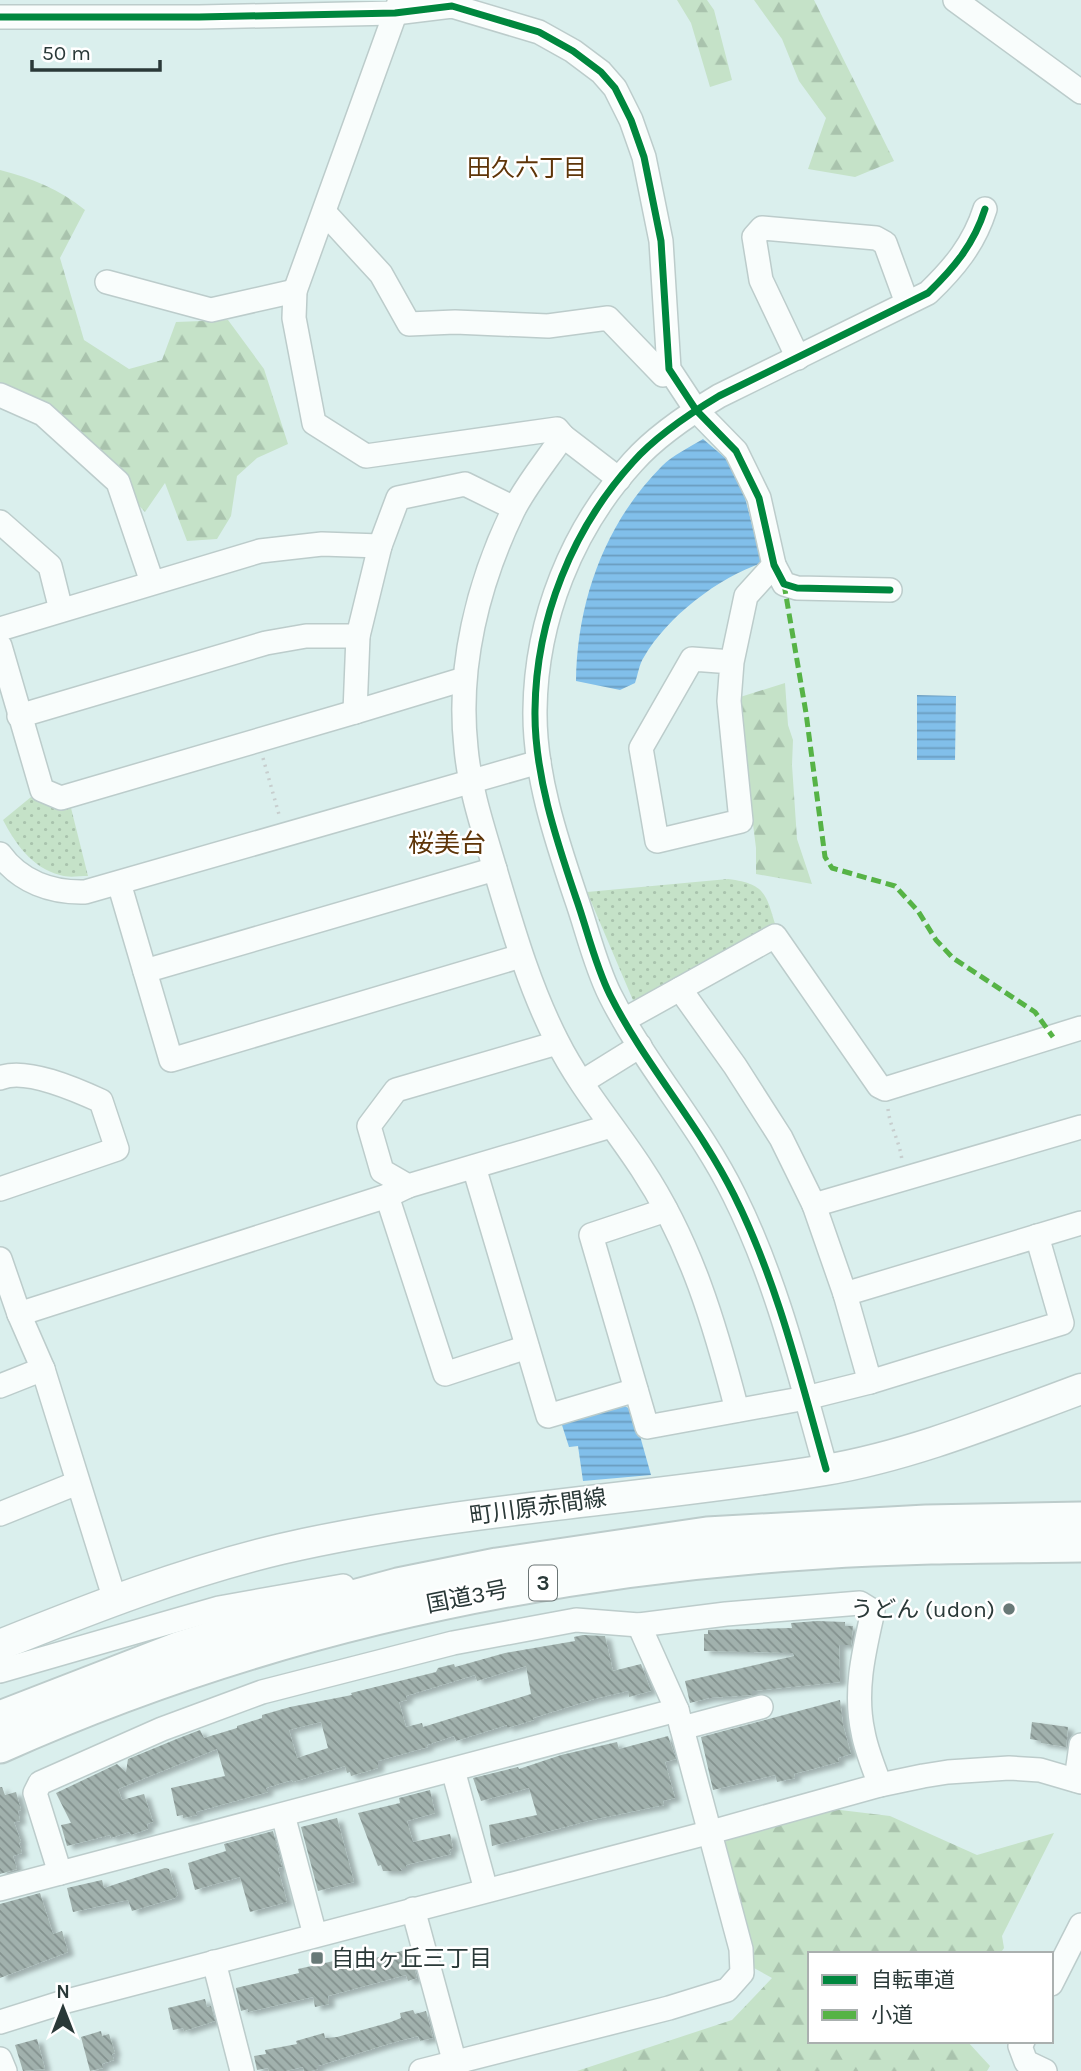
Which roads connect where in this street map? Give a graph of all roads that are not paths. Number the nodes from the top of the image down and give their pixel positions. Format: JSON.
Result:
{"nodes":[{"id":1,"x":955,"y":0,"type":"edge"},
{"id":2,"x":397,"y":6,"type":"edge"},
{"id":3,"x":202,"y":8,"type":"edge"},
{"id":4,"x":0,"y":18,"type":"edge"},
{"id":5,"x":1081,"y":92,"type":"edge"},
{"id":6,"x":985,"y":209,"type":"dead end"},
{"id":7,"x":325,"y":213,"type":"junction"},
{"id":8,"x":107,"y":282,"type":"dead end"},
{"id":9,"x":295,"y":291,"type":"junction"},
{"id":10,"x":907,"y":303,"type":"junction"},
{"id":11,"x":798,"y":358,"type":"junction"},
{"id":12,"x":669,"y":369,"type":"junction"},
{"id":13,"x":0,"y":396,"type":"edge"},
{"id":14,"x":696,"y":410,"type":"junction"},
{"id":15,"x":563,"y":436,"type":"junction"},
{"id":16,"x":619,"y":479,"type":"junction"},
{"id":17,"x":514,"y":508,"type":"junction"},
{"id":18,"x":0,"y":522,"type":"edge"},
{"id":19,"x":380,"y":546,"type":"junction"},
{"id":20,"x":774,"y":565,"type":"junction"},
{"id":21,"x":152,"y":582,"type":"junction"},
{"id":22,"x":890,"y":590,"type":"dead end"},
{"id":23,"x":61,"y":610,"type":"junction"},
{"id":24,"x":0,"y":629,"type":"edge"},
{"id":25,"x":358,"y":636,"type":"junction"},
{"id":26,"x":0,"y":646,"type":"edge"},
{"id":27,"x":732,"y":662,"type":"junction"},
{"id":28,"x":464,"y":679,"type":"junction"},
{"id":29,"x":355,"y":712,"type":"junction"},
{"id":30,"x":19,"y":716,"type":"junction"},
{"id":31,"x":539,"y":762,"type":"junction"},
{"id":32,"x":471,"y":780,"type":"junction"},
{"id":33,"x":0,"y":854,"type":"edge"},
{"id":34,"x":495,"y":869,"type":"junction"},
{"id":35,"x":119,"y":883,"type":"junction"},
{"id":36,"x":521,"y":956,"type":"junction"},
{"id":37,"x":145,"y":971,"type":"junction"},
{"id":38,"x":680,"y":989,"type":"junction"},
{"id":39,"x":624,"y":1020,"type":"junction"},
{"id":40,"x":1081,"y":1028,"type":"edge"},
{"id":41,"x":558,"y":1043,"type":"junction"},
{"id":42,"x":640,"y":1046,"type":"junction"},
{"id":43,"x":0,"y":1078,"type":"edge"},
{"id":44,"x":582,"y":1082,"type":"junction"},
{"id":45,"x":611,"y":1126,"type":"junction"},
{"id":46,"x":1081,"y":1127,"type":"edge"},
{"id":47,"x":474,"y":1167,"type":"junction"},
{"id":48,"x":408,"y":1186,"type":"junction"},
{"id":49,"x":0,"y":1189,"type":"edge"},
{"id":50,"x":387,"y":1196,"type":"junction"},
{"id":51,"x":814,"y":1205,"type":"junction"},
{"id":52,"x":666,"y":1210,"type":"junction"},
{"id":53,"x":1081,"y":1223,"type":"edge"},
{"id":54,"x":1037,"y":1236,"type":"junction"},
{"id":55,"x":0,"y":1259,"type":"edge"},
{"id":56,"x":845,"y":1294,"type":"junction"},
{"id":57,"x":19,"y":1314,"type":"junction"},
{"id":58,"x":527,"y":1347,"type":"junction"},
{"id":59,"x":43,"y":1369,"type":"junction"},
{"id":60,"x":870,"y":1382,"type":"junction"},
{"id":61,"x":0,"y":1386,"type":"edge"},
{"id":62,"x":1081,"y":1389,"type":"edge"},
{"id":63,"x":636,"y":1390,"type":"junction"},
{"id":64,"x":806,"y":1398,"type":"junction"},
{"id":65,"x":737,"y":1410,"type":"junction"},
{"id":66,"x":826,"y":1469,"type":"junction"},
{"id":67,"x":77,"y":1483,"type":"junction"},
{"id":68,"x":0,"y":1514,"type":"edge"},
{"id":69,"x":1081,"y":1519,"type":"edge"},
{"id":70,"x":1081,"y":1545,"type":"edge"},
{"id":71,"x":498,"y":1565,"type":"junction"},
{"id":72,"x":115,"y":1600,"type":"junction"},
{"id":73,"x":639,"y":1625,"type":"junction"},
{"id":74,"x":0,"y":1645,"type":"edge"},
{"id":75,"x":0,"y":1671,"type":"edge"},
{"id":76,"x":761,"y":1707,"type":"dead end"},
{"id":77,"x":679,"y":1719,"type":"junction"},
{"id":78,"x":6,"y":1737,"type":"edge"},
{"id":79,"x":1081,"y":1745,"type":"edge"},
{"id":80,"x":453,"y":1770,"type":"junction"},
{"id":81,"x":1079,"y":1781,"type":"edge"},
{"id":82,"x":880,"y":1785,"type":"junction"},
{"id":83,"x":282,"y":1815,"type":"junction"},
{"id":84,"x":711,"y":1832,"type":"junction"},
{"id":85,"x":60,"y":1873,"type":"junction"},
{"id":86,"x":0,"y":1889,"type":"edge"},
{"id":87,"x":486,"y":1890,"type":"junction"},
{"id":88,"x":414,"y":1909,"type":"junction"},
{"id":89,"x":1081,"y":1925,"type":"edge"},
{"id":90,"x":315,"y":1935,"type":"junction"},
{"id":91,"x":214,"y":1962,"type":"junction"},
{"id":92,"x":1053,"y":1980,"type":"edge"},
{"id":93,"x":0,"y":2022,"type":"edge"},
{"id":94,"x":1022,"y":2043,"type":"edge"},
{"id":95,"x":0,"y":2059,"type":"edge"},
{"id":96,"x":456,"y":2067,"type":"edge"},
{"id":97,"x":5,"y":2071,"type":"edge"},
{"id":98,"x":242,"y":2071,"type":"edge"},
{"id":99,"x":421,"y":2071,"type":"edge"},
{"id":100,"x":1045,"y":2071,"type":"edge"}],
"edges":[{"from":1,"to":5,"type":"street"},
{"from":2,"to":3,"type":"street"},
{"from":2,"to":7,"type":"street"},
{"from":2,"to":12,"type":"street"},
{"from":3,"to":4,"type":"street"},
{"from":6,"to":10,"type":"street"},
{"from":7,"to":9,"type":"street"},
{"from":7,"to":12,"type":"street"},
{"from":8,"to":9,"type":"street"},
{"from":9,"to":15,"type":"street"},
{"from":10,"to":11,"type":"street"},
{"from":10,"to":11,"type":"street"},
{"from":11,"to":14,"type":"street"},
{"from":12,"to":14,"type":"street"},
{"from":13,"to":21,"type":"street"},
{"from":14,"to":16,"type":"street"},
{"from":14,"to":20,"type":"street"},
{"from":15,"to":16,"type":"street"},
{"from":15,"to":17,"type":"street"},
{"from":16,"to":31,"type":"street"},
{"from":17,"to":19,"type":"street"},
{"from":17,"to":28,"type":"street"},
{"from":18,"to":23,"type":"street"},
{"from":19,"to":21,"type":"street"},
{"from":19,"to":25,"type":"street"},
{"from":20,"to":22,"type":"street"},
{"from":20,"to":27,"type":"street"},
{"from":21,"to":23,"type":"street"},
{"from":23,"to":24,"type":"street"},
{"from":25,"to":29,"type":"street"},
{"from":25,"to":30,"type":"street"},
{"from":26,"to":30,"type":"street"},
{"from":27,"to":27,"type":"street"},
{"from":28,"to":29,"type":"street"},
{"from":28,"to":32,"type":"street"},
{"from":29,"to":30,"type":"street"},
{"from":31,"to":32,"type":"street"},
{"from":31,"to":39,"type":"street"},
{"from":32,"to":34,"type":"street"},
{"from":32,"to":35,"type":"street"},
{"from":33,"to":35,"type":"street"},
{"from":34,"to":36,"type":"street"},
{"from":34,"to":37,"type":"street"},
{"from":35,"to":37,"type":"street"},
{"from":36,"to":37,"type":"street"},
{"from":36,"to":41,"type":"street"},
{"from":38,"to":39,"type":"street"},
{"from":38,"to":40,"type":"street"},
{"from":38,"to":51,"type":"street"},
{"from":39,"to":42,"type":"street"},
{"from":41,"to":44,"type":"street"},
{"from":41,"to":48,"type":"street"},
{"from":42,"to":44,"type":"street"},
{"from":42,"to":64,"type":"street"},
{"from":43,"to":49,"type":"street"},
{"from":44,"to":45,"type":"street"},
{"from":45,"to":47,"type":"street"},
{"from":45,"to":52,"type":"street"},
{"from":46,"to":51,"type":"street"},
{"from":47,"to":48,"type":"street"},
{"from":47,"to":58,"type":"street"},
{"from":48,"to":50,"type":"street"},
{"from":50,"to":57,"type":"street"},
{"from":50,"to":58,"type":"street"},
{"from":51,"to":56,"type":"street"},
{"from":52,"to":63,"type":"street"},
{"from":52,"to":65,"type":"street"},
{"from":53,"to":54,"type":"street"},
{"from":54,"to":56,"type":"street"},
{"from":54,"to":60,"type":"street"},
{"from":55,"to":57,"type":"street"},
{"from":56,"to":60,"type":"street"},
{"from":57,"to":59,"type":"street"},
{"from":58,"to":63,"type":"street"},
{"from":59,"to":61,"type":"street"},
{"from":59,"to":67,"type":"street"},
{"from":60,"to":64,"type":"street"},
{"from":62,"to":66,"type":"main road","name":"町川原赤間線"},
{"from":63,"to":65,"type":"street"},
{"from":64,"to":65,"type":"street"},
{"from":64,"to":66,"type":"street"},
{"from":66,"to":72,"type":"main road","name":"町川原赤間線"},
{"from":67,"to":68,"type":"street"},
{"from":67,"to":72,"type":"street"},
{"from":69,"to":71,"type":"highway","name":"国道3号","number":"3"},
{"from":70,"to":78,"type":"highway","name":"国道3号","number":"3"},
{"from":71,"to":75,"type":"street"},
{"from":71,"to":78,"type":"highway","name":"国道3号","number":"3"},
{"from":72,"to":74,"type":"main road","name":"町川原赤間線"},
{"from":73,"to":77,"type":"street"},
{"from":73,"to":82,"type":"street"},
{"from":73,"to":85,"type":"street"},
{"from":76,"to":77,"type":"street"},
{"from":77,"to":80,"type":"street"},
{"from":77,"to":84,"type":"street"},
{"from":79,"to":81,"type":"street"},
{"from":80,"to":83,"type":"street"},
{"from":80,"to":87,"type":"street"},
{"from":81,"to":82,"type":"street"},
{"from":82,"to":84,"type":"street"},
{"from":83,"to":85,"type":"street"},
{"from":83,"to":90,"type":"street"},
{"from":84,"to":87,"type":"street"},
{"from":84,"to":96,"type":"street"},
{"from":85,"to":86,"type":"street"},
{"from":87,"to":88,"type":"street"},
{"from":88,"to":90,"type":"street"},
{"from":88,"to":96,"type":"street"},
{"from":89,"to":92,"type":"street"},
{"from":90,"to":91,"type":"street"},
{"from":91,"to":93,"type":"street"},
{"from":91,"to":98,"type":"street"},
{"from":94,"to":100,"type":"street"},
{"from":95,"to":97,"type":"street"},
{"from":96,"to":99,"type":"street"}]}
